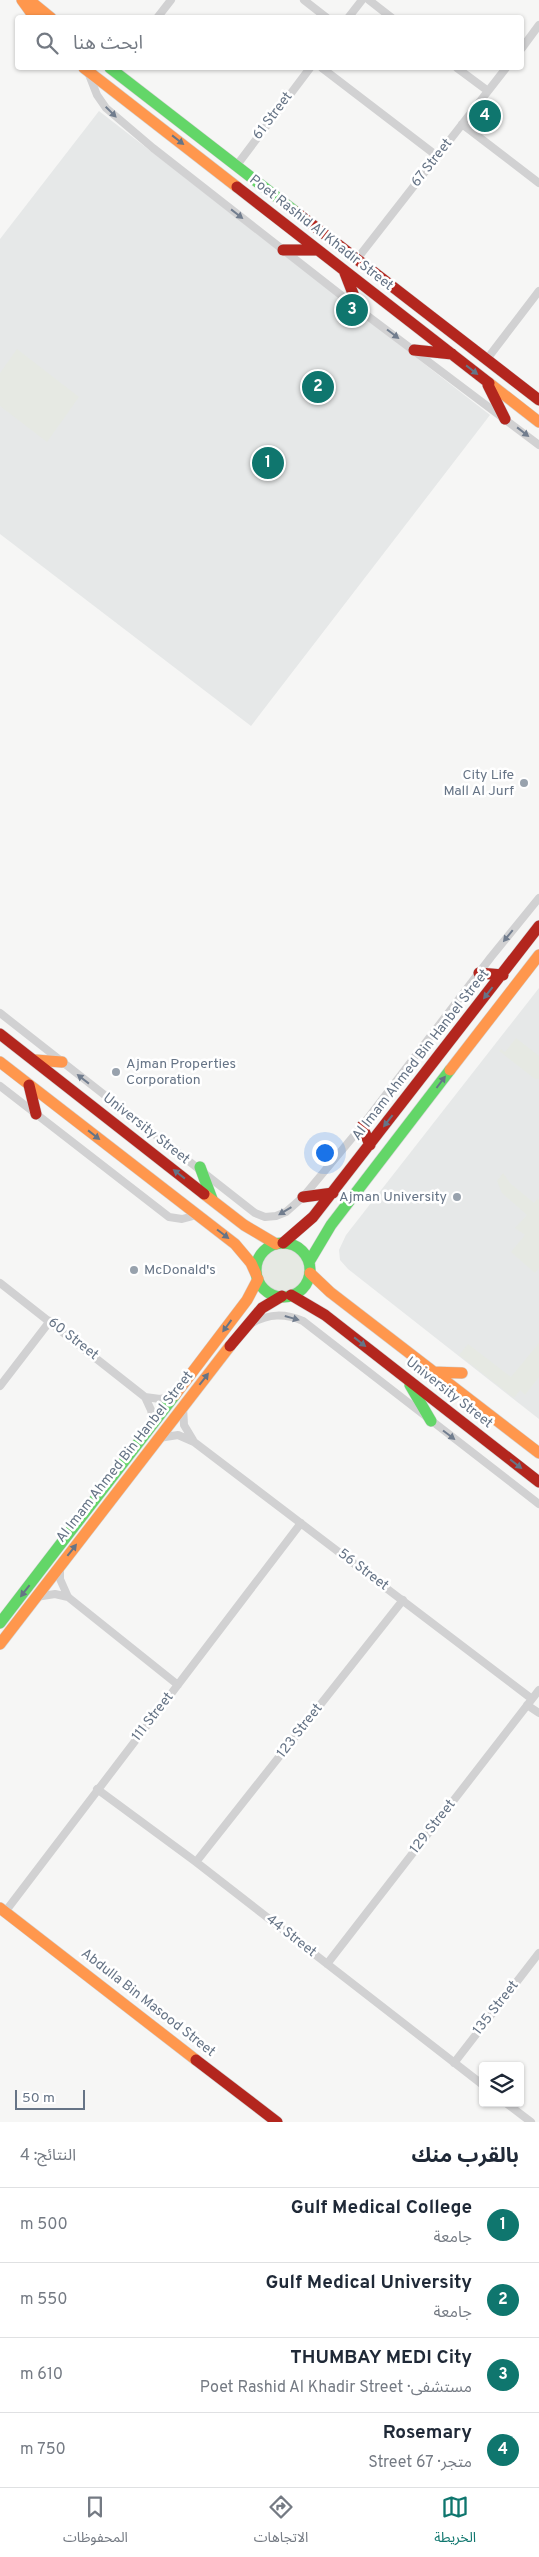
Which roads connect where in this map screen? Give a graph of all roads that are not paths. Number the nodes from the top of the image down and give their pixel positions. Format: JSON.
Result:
{"nodes":[{"id":1,"x":22,"y":0,"type":"edge"},
{"id":2,"x":29,"y":0,"type":"edge"},
{"id":3,"x":171,"y":0,"type":"edge"},
{"id":4,"x":304,"y":0,"type":"edge"},
{"id":5,"x":362,"y":0,"type":"edge"},
{"id":6,"x":369,"y":0,"type":"edge"},
{"id":7,"x":34,"y":15,"type":"edge"},
{"id":8,"x":47,"y":15,"type":"edge"},
{"id":9,"x":159,"y":15,"type":"edge"},
{"id":10,"x":323,"y":15,"type":"edge"},
{"id":11,"x":350,"y":15,"type":"edge"},
{"id":12,"x":388,"y":15,"type":"edge"},
{"id":13,"x":539,"y":25,"type":"edge"},
{"id":14,"x":524,"y":45,"type":"edge"},
{"id":15,"x":86,"y":70,"type":"edge"},
{"id":16,"x":87,"y":70,"type":"edge"},
{"id":17,"x":116,"y":70,"type":"edge"},
{"id":18,"x":308,"y":70,"type":"edge"},
{"id":19,"x":325,"y":70,"type":"edge"},
{"id":20,"x":460,"y":70,"type":"edge"},
{"id":21,"x":504,"y":70,"type":"edge"},
{"id":22,"x":488,"y":91,"type":"junction"},
{"id":23,"x":462,"y":124,"type":"junction"},
{"id":24,"x":437,"y":156,"type":"junction"},
{"id":25,"x":237,"y":165,"type":"junction"},
{"id":26,"x":539,"y":183,"type":"edge"},
{"id":27,"x":283,"y":250,"type":"junction"},
{"id":28,"x":318,"y":250,"type":"junction"},
{"id":29,"x":357,"y":259,"type":"junction"},
{"id":30,"x":345,"y":272,"type":"junction"},
{"id":31,"x":539,"y":291,"type":"edge"},
{"id":32,"x":359,"y":309,"type":"junction"},
{"id":33,"x":414,"y":350,"type":"junction"},
{"id":34,"x":452,"y":354,"type":"junction"},
{"id":35,"x":487,"y":359,"type":"junction"},
{"id":36,"x":487,"y":381,"type":"junction"},
{"id":37,"x":539,"y":400,"type":"edge"},
{"id":38,"x":505,"y":418,"type":"junction"},
{"id":39,"x":539,"y":422,"type":"edge"},
{"id":40,"x":539,"y":445,"type":"edge"},
{"id":41,"x":539,"y":898,"type":"edge"},
{"id":42,"x":539,"y":926,"type":"edge"},
{"id":43,"x":539,"y":955,"type":"edge"},
{"id":44,"x":479,"y":973,"type":"junction"},
{"id":45,"x":503,"y":975,"type":"junction"},
{"id":46,"x":0,"y":1013,"type":"edge"},
{"id":47,"x":0,"y":1034,"type":"edge"},
{"id":48,"x":35,"y":1060,"type":"junction"},
{"id":49,"x":0,"y":1062,"type":"edge"},
{"id":50,"x":62,"y":1062,"type":"junction"},
{"id":51,"x":29,"y":1085,"type":"junction"},
{"id":52,"x":0,"y":1086,"type":"edge"},
{"id":53,"x":36,"y":1114,"type":"junction"},
{"id":54,"x":362,"y":1126,"type":"junction"},
{"id":55,"x":370,"y":1145,"type":"junction"},
{"id":56,"x":200,"y":1167,"type":"junction"},
{"id":57,"x":333,"y":1193,"type":"junction"},
{"id":58,"x":303,"y":1197,"type":"junction"},
{"id":59,"x":212,"y":1200,"type":"junction"},
{"id":60,"x":197,"y":1215,"type":"junction"},
{"id":61,"x":280,"y":1243,"type":"junction"},
{"id":62,"x":309,"y":1267,"type":"junction"},
{"id":63,"x":257,"y":1277,"type":"junction"},
{"id":64,"x":0,"y":1283,"type":"edge"},
{"id":65,"x":286,"y":1296,"type":"junction"},
{"id":66,"x":50,"y":1321,"type":"junction"},
{"id":67,"x":245,"y":1326,"type":"junction"},
{"id":68,"x":432,"y":1372,"type":"junction"},
{"id":69,"x":462,"y":1373,"type":"dead end"},
{"id":70,"x":407,"y":1379,"type":"junction"},
{"id":71,"x":0,"y":1386,"type":"edge"},
{"id":72,"x":175,"y":1396,"type":"junction"},
{"id":73,"x":145,"y":1397,"type":"junction"},
{"id":74,"x":184,"y":1405,"type":"junction"},
{"id":75,"x":431,"y":1421,"type":"junction"},
{"id":76,"x":154,"y":1424,"type":"junction"},
{"id":77,"x":160,"y":1438,"type":"junction"},
{"id":78,"x":194,"y":1442,"type":"junction"},
{"id":79,"x":539,"y":1453,"type":"edge"},
{"id":80,"x":539,"y":1482,"type":"edge"},
{"id":81,"x":539,"y":1504,"type":"edge"},
{"id":82,"x":301,"y":1522,"type":"junction"},
{"id":83,"x":60,"y":1566,"type":"junction"},
{"id":84,"x":36,"y":1597,"type":"junction"},
{"id":85,"x":68,"y":1597,"type":"junction"},
{"id":86,"x":403,"y":1600,"type":"junction"},
{"id":87,"x":0,"y":1623,"type":"edge"},
{"id":88,"x":0,"y":1644,"type":"edge"},
{"id":89,"x":178,"y":1685,"type":"junction"},
{"id":90,"x":539,"y":1690,"type":"edge"},
{"id":91,"x":533,"y":1701,"type":"edge"},
{"id":92,"x":539,"y":1713,"type":"edge"},
{"id":93,"x":97,"y":1789,"type":"junction"},
{"id":94,"x":196,"y":1862,"type":"junction"},
{"id":95,"x":3,"y":1910,"type":"edge"},
{"id":96,"x":539,"y":1953,"type":"edge"},
{"id":97,"x":327,"y":1964,"type":"junction"},
{"id":98,"x":454,"y":2063,"type":"junction"},
{"id":99,"x":479,"y":2082,"type":"edge"},
{"id":100,"x":511,"y":2107,"type":"edge"},
{"id":101,"x":277,"y":2122,"type":"edge"},
{"id":102,"x":531,"y":2122,"type":"edge"}],
"edges":[{"from":1,"to":7,"type":"street"},
{"from":2,"to":8,"type":"street"},
{"from":3,"to":9,"type":"street"},
{"from":4,"to":10,"type":"street"},
{"from":5,"to":11,"type":"street"},
{"from":6,"to":12,"type":"street"},
{"from":13,"to":14,"type":"street"},
{"from":15,"to":27,"type":"street","one_way":true},
{"from":16,"to":28,"type":"street","name":"Poet Rashid Al Khadir Street","one_way":true},
{"from":17,"to":25,"type":"street","name":"Poet Rashid Al Khadir Street"},
{"from":18,"to":25,"type":"street","name":"61 Street"},
{"from":19,"to":24,"type":"street"},
{"from":20,"to":22,"type":"street"},
{"from":21,"to":22,"type":"street","name":"67 Street"},
{"from":22,"to":23,"type":"street","name":"67 Street"},
{"from":23,"to":24,"type":"street","name":"67 Street"},
{"from":23,"to":26,"type":"street"},
{"from":24,"to":29,"type":"street","name":"67 Street"},
{"from":25,"to":29,"type":"street","name":"Poet Rashid Al Khadir Street"},
{"from":27,"to":28,"type":"street"},
{"from":27,"to":32,"type":"street"},
{"from":28,"to":30,"type":"street","name":"Poet Rashid Al Khadir Street"},
{"from":29,"to":35,"type":"street","name":"Poet Rashid Al Khadir Street"},
{"from":30,"to":32,"type":"street"},
{"from":30,"to":34,"type":"street","name":"Poet Rashid Al Khadir Street"},
{"from":31,"to":35,"type":"street"},
{"from":32,"to":33,"type":"street","one_way":true},
{"from":33,"to":34,"type":"street"},
{"from":33,"to":38,"type":"street"},
{"from":34,"to":36,"type":"street","name":"Poet Rashid Al Khadir Street","one_way":true},
{"from":35,"to":37,"type":"street","name":"Poet Rashid Al Khadir Street"},
{"from":36,"to":38,"type":"street"},
{"from":36,"to":39,"type":"street","name":"Poet Rashid Al Khadir Street"},
{"from":38,"to":40,"type":"street","one_way":true},
{"from":41,"to":44,"type":"street","one_way":true},
{"from":42,"to":45,"type":"street","name":"Al Imam Ahmed Bin Hanbel Street"},
{"from":62,"to":43,"type":"street","one_way":true},
{"from":44,"to":45,"type":"street"},
{"from":44,"to":54,"type":"street"},
{"from":45,"to":55,"type":"street","name":"Al Imam Ahmed Bin Hanbel Street","one_way":true},
{"from":46,"to":50,"type":"street"},
{"from":47,"to":48,"type":"street","name":"University Street"},
{"from":48,"to":50,"type":"street"},
{"from":59,"to":48,"type":"street","name":"University Street","one_way":true},
{"from":49,"to":51,"type":"street"},
{"from":56,"to":50,"type":"street","one_way":true},
{"from":51,"to":53,"type":"street"},
{"from":51,"to":60,"type":"street","one_way":true},
{"from":52,"to":53,"type":"street"},
{"from":53,"to":60,"type":"street"},
{"from":54,"to":55,"type":"street"},
{"from":54,"to":58,"type":"street"},
{"from":55,"to":57,"type":"street","name":"Al Imam Ahmed Bin Hanbel Street"},
{"from":58,"to":56,"type":"street","one_way":true},
{"from":56,"to":59,"type":"street"},
{"from":57,"to":58,"type":"street"},
{"from":57,"to":61,"type":"street","name":"Al Imam Ahmed Bin Hanbel Street"},
{"from":59,"to":61,"type":"street","name":"University Street"},
{"from":60,"to":63,"type":"street","one_way":true},
{"from":61,"to":62,"type":"street"},
{"from":61,"to":63,"type":"street"},
{"from":62,"to":65,"type":"street"},
{"from":62,"to":68,"type":"street","name":"University Street"},
{"from":63,"to":65,"type":"street"},
{"from":63,"to":72,"type":"street","name":"Al Imam Ahmed Bin Hanbel Street","one_way":true},
{"from":64,"to":66,"type":"street","name":"60 Street"},
{"from":65,"to":67,"type":"street","name":"Al Imam Ahmed Bin Hanbel Street"},
{"from":65,"to":70,"type":"street","name":"University Street","one_way":true},
{"from":66,"to":71,"type":"street"},
{"from":66,"to":73,"type":"street","name":"60 Street"},
{"from":74,"to":67,"type":"street","name":"Al Imam Ahmed Bin Hanbel Street","one_way":true},
{"from":67,"to":75,"type":"street","one_way":true},
{"from":68,"to":69,"type":"street"},
{"from":68,"to":79,"type":"street","name":"University Street"},
{"from":70,"to":75,"type":"street"},
{"from":70,"to":80,"type":"street","name":"University Street","one_way":true},
{"from":72,"to":73,"type":"street"},
{"from":72,"to":76,"type":"street","name":"Al Imam Ahmed Bin Hanbel Street"},
{"from":73,"to":76,"type":"street"},
{"from":74,"to":77,"type":"street","name":"Al Imam Ahmed Bin Hanbel Street"},
{"from":74,"to":78,"type":"street","name":"56 Street"},
{"from":75,"to":81,"type":"street","one_way":true},
{"from":76,"to":87,"type":"street","name":"Al Imam Ahmed Bin Hanbel Street","one_way":true},
{"from":77,"to":78,"type":"street","name":"56 Street"},
{"from":83,"to":77,"type":"street","name":"Al Imam Ahmed Bin Hanbel Street","one_way":true},
{"from":78,"to":82,"type":"street","name":"56 Street"},
{"from":82,"to":86,"type":"street","name":"56 Street"},
{"from":82,"to":89,"type":"street","name":"111 Street"},
{"from":83,"to":84,"type":"street","name":"Al Imam Ahmed Bin Hanbel Street"},
{"from":83,"to":85,"type":"street"},
{"from":84,"to":85,"type":"street"},
{"from":84,"to":88,"type":"street","name":"Al Imam Ahmed Bin Hanbel Street"},
{"from":85,"to":89,"type":"street"},
{"from":86,"to":91,"type":"street","name":"56 Street"},
{"from":86,"to":94,"type":"street","name":"123 Street"},
{"from":89,"to":93,"type":"street","name":"111 Street"},
{"from":90,"to":91,"type":"street","name":"129 Street"},
{"from":91,"to":92,"type":"street","name":"56 Street"},
{"from":91,"to":97,"type":"street","name":"129 Street"},
{"from":93,"to":94,"type":"street","name":"44 Street"},
{"from":93,"to":95,"type":"street","name":"111 Street"},
{"from":94,"to":97,"type":"street","name":"44 Street"},
{"from":95,"to":101,"type":"street","name":"Abdulla Bin Masood Street"},
{"from":96,"to":98,"type":"street","name":"135 Street"},
{"from":97,"to":98,"type":"street","name":"44 Street"},
{"from":98,"to":99,"type":"street","name":"44 Street"},
{"from":100,"to":102,"type":"street"}]}
